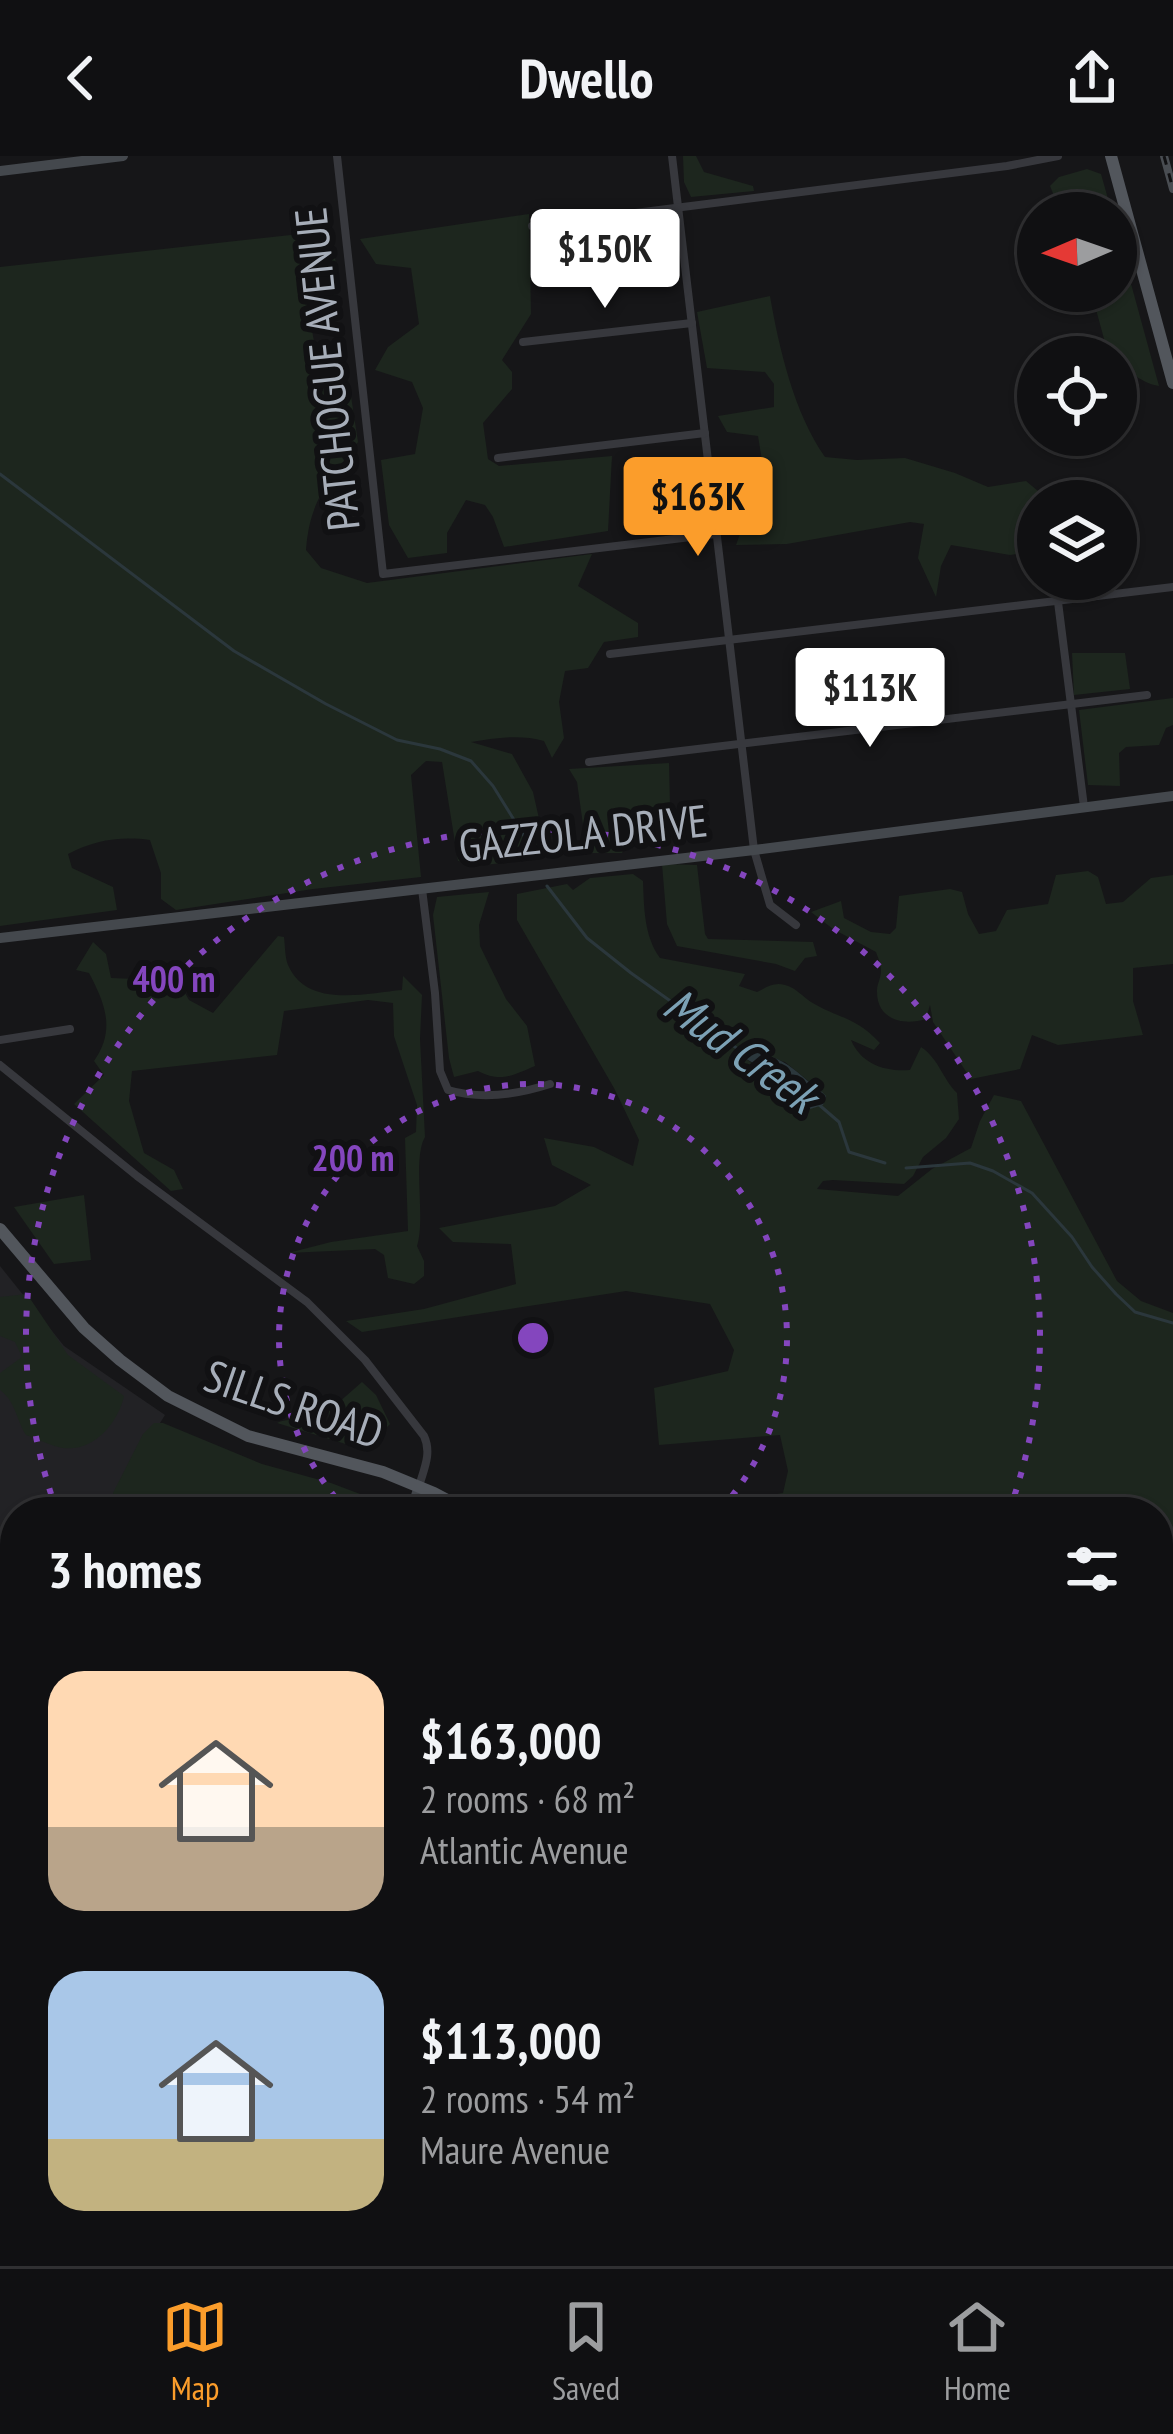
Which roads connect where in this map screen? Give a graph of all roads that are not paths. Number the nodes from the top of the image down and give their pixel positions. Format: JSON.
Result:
{"nodes":[{"id":1,"x":123,"y":156,"type":"edge"},
{"id":2,"x":337,"y":156,"type":"edge"},
{"id":3,"x":672,"y":156,"type":"edge"},
{"id":4,"x":1058,"y":156,"type":"edge"},
{"id":5,"x":1112,"y":156,"type":"edge"},
{"id":6,"x":0,"y":171,"type":"edge"},
{"id":7,"x":678,"y":208,"type":"junction"},
{"id":8,"x":532,"y":226,"type":"dead end"},
{"id":9,"x":692,"y":323,"type":"junction"},
{"id":10,"x":523,"y":343,"type":"dead end"},
{"id":11,"x":1173,"y":383,"type":"edge"},
{"id":12,"x":705,"y":433,"type":"junction"},
{"id":13,"x":499,"y":458,"type":"dead end"},
{"id":14,"x":716,"y":534,"type":"junction"},
{"id":15,"x":1173,"y":587,"type":"edge"},
{"id":16,"x":1058,"y":602,"type":"junction"},
{"id":17,"x":729,"y":641,"type":"junction"},
{"id":18,"x":610,"y":654,"type":"dead end"},
{"id":19,"x":1147,"y":695,"type":"dead end"},
{"id":20,"x":1070,"y":703,"type":"junction"},
{"id":21,"x":741,"y":744,"type":"junction"},
{"id":22,"x":589,"y":762,"type":"dead end"},
{"id":23,"x":1173,"y":796,"type":"edge"},
{"id":24,"x":1084,"y":807,"type":"junction"},
{"id":25,"x":754,"y":850,"type":"junction"},
{"id":26,"x":422,"y":888,"type":"junction"},
{"id":27,"x":796,"y":925,"type":"dead end"},
{"id":28,"x":0,"y":938,"type":"edge"},
{"id":29,"x":70,"y":1029,"type":"dead end"},
{"id":30,"x":0,"y":1040,"type":"edge"},
{"id":31,"x":0,"y":1065,"type":"edge"},
{"id":32,"x":550,"y":1084,"type":"dead end"},
{"id":33,"x":0,"y":1229,"type":"edge"},
{"id":34,"x":419,"y":1486,"type":"junction"},
{"id":35,"x":416,"y":1497,"type":"edge"},
{"id":36,"x":441,"y":1497,"type":"edge"}],
"edges":[{"from":1,"to":6,"type":"street"},
{"from":2,"to":14,"type":"street","name":"PATCHOGUE AVENUE"},
{"from":3,"to":7,"type":"street"},
{"from":4,"to":7,"type":"street"},
{"from":5,"to":11,"type":"main road"},
{"from":7,"to":8,"type":"street"},
{"from":7,"to":9,"type":"street"},
{"from":9,"to":10,"type":"street"},
{"from":9,"to":12,"type":"street"},
{"from":12,"to":13,"type":"street"},
{"from":12,"to":14,"type":"street"},
{"from":14,"to":17,"type":"street"},
{"from":15,"to":16,"type":"street"},
{"from":16,"to":17,"type":"street"},
{"from":16,"to":20,"type":"street"},
{"from":17,"to":18,"type":"street"},
{"from":17,"to":21,"type":"street"},
{"from":19,"to":20,"type":"street"},
{"from":20,"to":21,"type":"street"},
{"from":20,"to":24,"type":"street"},
{"from":21,"to":22,"type":"street"},
{"from":21,"to":25,"type":"street"},
{"from":23,"to":24,"type":"street","name":"GAZZOLA DRIVE"},
{"from":24,"to":25,"type":"street","name":"GAZZOLA DRIVE"},
{"from":25,"to":26,"type":"street","name":"GAZZOLA DRIVE"},
{"from":25,"to":27,"type":"street"},
{"from":26,"to":28,"type":"street","name":"GAZZOLA DRIVE"},
{"from":26,"to":32,"type":"street"},
{"from":29,"to":30,"type":"street"},
{"from":31,"to":34,"type":"street"},
{"from":33,"to":34,"type":"main road","name":"SILLS ROAD"},
{"from":34,"to":35,"type":"street"},
{"from":34,"to":36,"type":"main road","name":"SILLS ROAD"}]}
